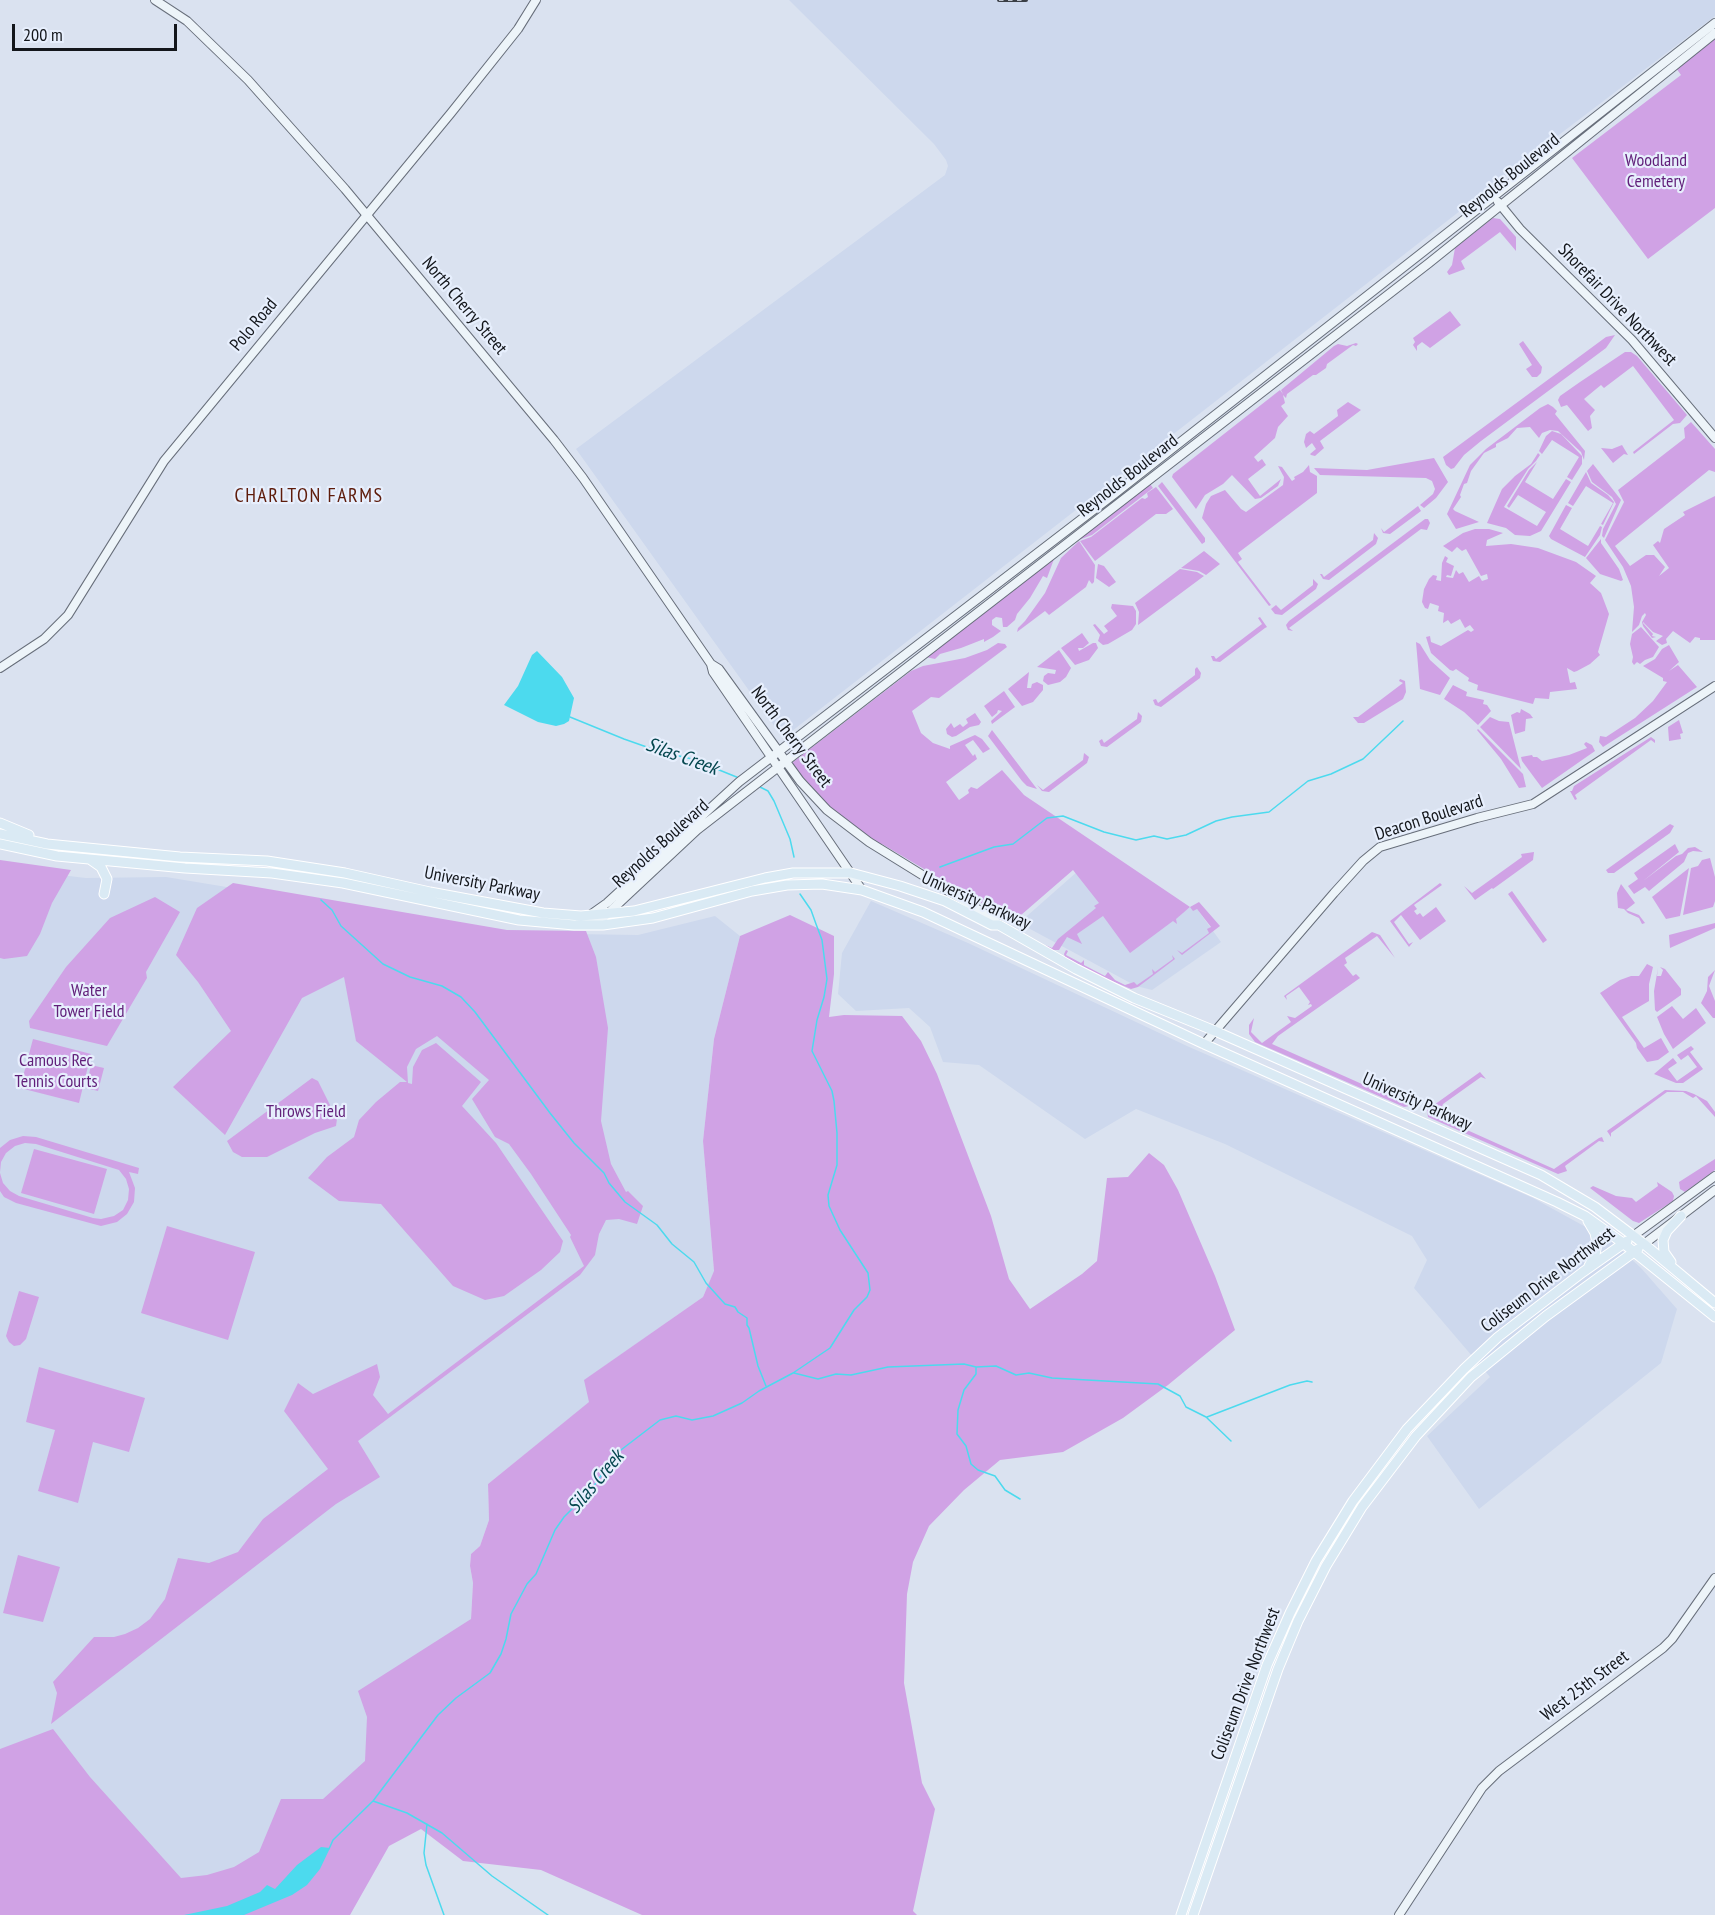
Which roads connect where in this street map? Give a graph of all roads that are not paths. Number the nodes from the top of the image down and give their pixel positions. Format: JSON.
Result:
{"nodes":[{"id":1,"x":155,"y":0,"type":"edge"},
{"id":2,"x":536,"y":0,"type":"edge"},
{"id":3,"x":1715,"y":23,"type":"edge"},
{"id":4,"x":1715,"y":33,"type":"edge"},
{"id":5,"x":1494,"y":197,"type":"junction"},
{"id":6,"x":1501,"y":206,"type":"junction"},
{"id":7,"x":366,"y":215,"type":"junction"},
{"id":8,"x":1715,"y":438,"type":"edge"},
{"id":9,"x":711,"y":664,"type":"junction"},
{"id":10,"x":0,"y":669,"type":"edge"},
{"id":11,"x":1715,"y":686,"type":"edge"},
{"id":12,"x":779,"y":752,"type":"junction"},
{"id":13,"x":771,"y":758,"type":"junction"},
{"id":14,"x":786,"y":761,"type":"junction"},
{"id":15,"x":777,"y":767,"type":"junction"},
{"id":16,"x":0,"y":823,"type":"edge"},
{"id":17,"x":0,"y":834,"type":"edge"},
{"id":18,"x":0,"y":844,"type":"edge"},
{"id":19,"x":72,"y":846,"type":"junction"},
{"id":20,"x":0,"y":850,"type":"edge"},
{"id":21,"x":44,"y":854,"type":"junction"},
{"id":22,"x":157,"y":854,"type":"junction"},
{"id":23,"x":88,"y":859,"type":"junction"},
{"id":24,"x":123,"y":862,"type":"junction"},
{"id":25,"x":851,"y":873,"type":"junction"},
{"id":26,"x":862,"y":890,"type":"junction"},
{"id":27,"x":104,"y":894,"type":"dead end"},
{"id":28,"x":608,"y":914,"type":"junction"},
{"id":29,"x":589,"y":915,"type":"junction"},
{"id":30,"x":556,"y":924,"type":"junction"},
{"id":31,"x":999,"y":925,"type":"junction"},
{"id":32,"x":1215,"y":1031,"type":"junction"},
{"id":33,"x":1204,"y":1044,"type":"junction"},
{"id":34,"x":1375,"y":1102,"type":"junction"},
{"id":35,"x":1368,"y":1117,"type":"junction"},
{"id":36,"x":1526,"y":1168,"type":"junction"},
{"id":37,"x":1715,"y":1176,"type":"edge"},
{"id":38,"x":1519,"y":1184,"type":"junction"},
{"id":39,"x":1715,"y":1190,"type":"edge"},
{"id":40,"x":1585,"y":1216,"type":"junction"},
{"id":41,"x":1681,"y":1216,"type":"junction"},
{"id":42,"x":1634,"y":1236,"type":"junction"},
{"id":43,"x":1623,"y":1243,"type":"junction"},
{"id":44,"x":1644,"y":1244,"type":"junction"},
{"id":45,"x":1634,"y":1252,"type":"junction"},
{"id":46,"x":1584,"y":1271,"type":"junction"},
{"id":47,"x":1677,"y":1271,"type":"junction"},
{"id":48,"x":1563,"y":1287,"type":"junction"},
{"id":49,"x":1570,"y":1299,"type":"junction"},
{"id":50,"x":1715,"y":1303,"type":"edge"},
{"id":51,"x":1715,"y":1317,"type":"edge"},
{"id":52,"x":1715,"y":1578,"type":"edge"},
{"id":53,"x":1181,"y":1915,"type":"edge"},
{"id":54,"x":1192,"y":1915,"type":"edge"},
{"id":55,"x":1399,"y":1915,"type":"edge"}],
"edges":[{"from":1,"to":7,"type":"main road","name":"North Cherry Street"},
{"from":2,"to":7,"type":"main road","name":"Polo Road"},
{"from":3,"to":5,"type":"main road","name":"Reynolds Boulevard"},
{"from":4,"to":6,"type":"main road","name":"Reynolds Boulevard"},
{"from":5,"to":6,"type":"main road","name":"Shorefair Drive Northwest"},
{"from":5,"to":12,"type":"main road","name":"Reynolds Boulevard"},
{"from":6,"to":8,"type":"main road","name":"Shorefair Drive Northwest"},
{"from":6,"to":14,"type":"main road","name":"Reynolds Boulevard"},
{"from":7,"to":9,"type":"main road","name":"North Cherry Street"},
{"from":7,"to":10,"type":"main road","name":"Polo Road"},
{"from":9,"to":12,"type":"main road","name":"North Cherry Street"},
{"from":9,"to":13,"type":"main road","name":"North Cherry Street"},
{"from":11,"to":32,"type":"main road","name":"Deacon Boulevard"},
{"from":12,"to":13,"type":"main road","name":"Reynolds Boulevard"},
{"from":12,"to":14,"type":"main road","name":"North Cherry Street"},
{"from":13,"to":15,"type":"main road","name":"North Cherry Street"},
{"from":13,"to":29,"type":"main road","name":"Reynolds Boulevard"},
{"from":14,"to":15,"type":"main road","name":"Reynolds Boulevard"},
{"from":14,"to":31,"type":"main road","name":"North Cherry Street"},
{"from":15,"to":25,"type":"main road","name":"North Cherry Street"},
{"from":15,"to":28,"type":"main road","name":"Reynolds Boulevard"},
{"from":16,"to":19,"type":"main road"},
{"from":17,"to":19,"type":"main road","name":"University Parkway"},
{"from":18,"to":21,"type":"main road","name":"University Parkway"},
{"from":19,"to":22,"type":"main road","name":"University Parkway"},
{"from":20,"to":21,"type":"main road"},
{"from":21,"to":23,"type":"main road","name":"University Parkway"},
{"from":22,"to":24,"type":"main road"},
{"from":22,"to":29,"type":"main road","name":"University Parkway"},
{"from":23,"to":24,"type":"main road","name":"University Parkway"},
{"from":23,"to":27,"type":"main road"},
{"from":24,"to":30,"type":"main road","name":"University Parkway"},
{"from":25,"to":26,"type":"main road","name":"North Cherry Street"},
{"from":25,"to":28,"type":"main road","name":"University Parkway"},
{"from":25,"to":31,"type":"main road","name":"University Parkway"},
{"from":26,"to":30,"type":"main road","name":"University Parkway"},
{"from":26,"to":33,"type":"main road","name":"University Parkway"},
{"from":28,"to":29,"type":"main road","name":"University Parkway"},
{"from":28,"to":30,"type":"main road","name":"Reynolds Boulevard"},
{"from":31,"to":32,"type":"main road","name":"University Parkway"},
{"from":32,"to":33,"type":"main road","name":"Deacon Boulevard"},
{"from":32,"to":34,"type":"main road","name":"University Parkway"},
{"from":33,"to":35,"type":"main road","name":"University Parkway"},
{"from":34,"to":35,"type":"main road"},
{"from":34,"to":36,"type":"main road","name":"University Parkway"},
{"from":35,"to":38,"type":"main road","name":"University Parkway"},
{"from":36,"to":38,"type":"main road"},
{"from":36,"to":42,"type":"main road","name":"University Parkway"},
{"from":37,"to":42,"type":"main road"},
{"from":38,"to":40,"type":"main road","name":"University Parkway"},
{"from":39,"to":41,"type":"main road"},
{"from":40,"to":43,"type":"main road","name":"University Parkway"},
{"from":40,"to":46,"type":"main road"},
{"from":41,"to":44,"type":"main road"},
{"from":41,"to":47,"type":"main road"},
{"from":42,"to":43,"type":"main road","name":"Coliseum Drive Northwest"},
{"from":42,"to":44,"type":"main road","name":"University Parkway"},
{"from":43,"to":45,"type":"main road","name":"University Parkway"},
{"from":43,"to":46,"type":"main road","name":"Coliseum Drive Northwest"},
{"from":44,"to":45,"type":"main road","name":"Coliseum Drive Northwest"},
{"from":44,"to":47,"type":"main road","name":"University Parkway"},
{"from":45,"to":49,"type":"main road","name":"Coliseum Drive Northwest"},
{"from":45,"to":51,"type":"main road","name":"University Parkway"},
{"from":46,"to":48,"type":"main road","name":"Coliseum Drive Northwest"},
{"from":47,"to":50,"type":"main road","name":"University Parkway"},
{"from":48,"to":49,"type":"main road"},
{"from":48,"to":53,"type":"main road","name":"Coliseum Drive Northwest"},
{"from":49,"to":54,"type":"main road","name":"Coliseum Drive Northwest"},
{"from":52,"to":55,"type":"main road","name":"West 25th Street"}]}
